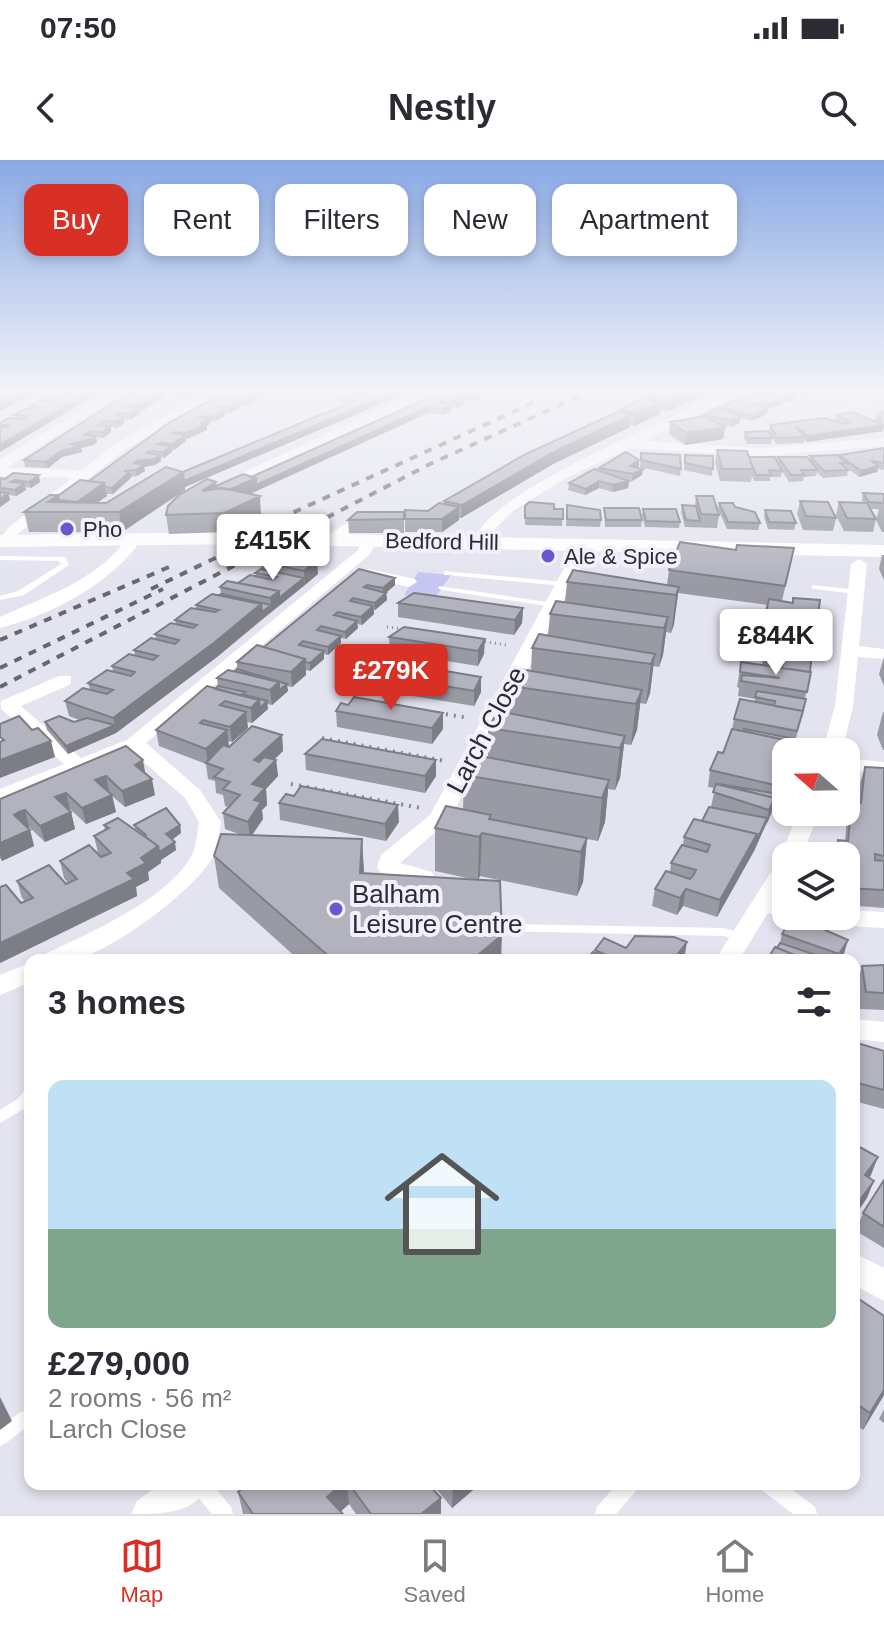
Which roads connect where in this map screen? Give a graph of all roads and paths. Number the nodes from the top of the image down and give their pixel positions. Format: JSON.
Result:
{"nodes":[{"id":1,"x":24,"y":453,"type":"edge"},
{"id":2,"x":114,"y":453,"type":"edge"},
{"id":3,"x":296,"y":453,"type":"edge"},
{"id":4,"x":610,"y":453,"type":"edge"},
{"id":5,"x":0,"y":469,"type":"edge"},
{"id":6,"x":84,"y":474,"type":"junction"},
{"id":7,"x":191,"y":501,"type":"edge"},
{"id":8,"x":164,"y":518,"type":"edge"},
{"id":9,"x":363,"y":519,"type":"edge"},
{"id":10,"x":143,"y":539,"type":"junction"},
{"id":11,"x":330,"y":540,"type":"junction"},
{"id":12,"x":370,"y":540,"type":"junction"},
{"id":13,"x":484,"y":541,"type":"junction"},
{"id":14,"x":578,"y":543,"type":"junction"},
{"id":15,"x":2,"y":547,"type":"edge"},
{"id":16,"x":884,"y":551,"type":"edge"},
{"id":17,"x":859,"y":564,"type":"dead end"},
{"id":18,"x":343,"y":568,"type":"junction"},
{"id":19,"x":447,"y":573,"type":"dead end"},
{"id":20,"x":409,"y":582,"type":"dead end"},
{"id":21,"x":815,"y":587,"type":"dead end"},
{"id":22,"x":442,"y":588,"type":"dead end"},
{"id":23,"x":857,"y":592,"type":"junction"},
{"id":24,"x":563,"y":593,"type":"junction"},
{"id":25,"x":0,"y":598,"type":"edge"},
{"id":26,"x":0,"y":623,"type":"edge"},
{"id":27,"x":387,"y":627,"type":"dead end"},
{"id":28,"x":417,"y":631,"type":"edge"},
{"id":29,"x":476,"y":640,"type":"edge"},
{"id":30,"x":533,"y":651,"type":"junction"},
{"id":31,"x":850,"y":651,"type":"junction"},
{"id":32,"x":884,"y":654,"type":"edge"},
{"id":33,"x":65,"y":680,"type":"dead end"},
{"id":34,"x":433,"y":712,"type":"edge"},
{"id":35,"x":493,"y":727,"type":"junction"},
{"id":36,"x":322,"y":738,"type":"edge"},
{"id":37,"x":836,"y":738,"type":"edge"},
{"id":38,"x":135,"y":744,"type":"junction"},
{"id":39,"x":76,"y":764,"type":"junction"},
{"id":40,"x":467,"y":765,"type":"junction"},
{"id":41,"x":860,"y":765,"type":"edge"},
{"id":42,"x":884,"y":768,"type":"edge"},
{"id":43,"x":291,"y":784,"type":"dead end"},
{"id":44,"x":0,"y":796,"type":"edge"},
{"id":45,"x":445,"y":817,"type":"junction"},
{"id":46,"x":233,"y":851,"type":"edge"},
{"id":47,"x":205,"y":852,"type":"junction"},
{"id":48,"x":424,"y":877,"type":"edge"},
{"id":49,"x":772,"y":910,"type":"edge"},
{"id":50,"x":860,"y":919,"type":"edge"},
{"id":51,"x":884,"y":920,"type":"edge"},
{"id":52,"x":504,"y":928,"type":"edge"},
{"id":53,"x":741,"y":937,"type":"junction"},
{"id":54,"x":66,"y":954,"type":"edge"},
{"id":55,"x":731,"y":954,"type":"edge"},
{"id":56,"x":24,"y":975,"type":"edge"},
{"id":57,"x":0,"y":986,"type":"edge"},
{"id":58,"x":860,"y":1030,"type":"edge"},
{"id":59,"x":884,"y":1032,"type":"edge"},
{"id":60,"x":24,"y":1102,"type":"edge"},
{"id":61,"x":0,"y":1117,"type":"edge"},
{"id":62,"x":860,"y":1271,"type":"edge"},
{"id":63,"x":884,"y":1286,"type":"edge"},
{"id":64,"x":22,"y":1420,"type":"dead end"},
{"id":65,"x":0,"y":1437,"type":"edge"},
{"id":66,"x":183,"y":1490,"type":"edge"},
{"id":67,"x":205,"y":1490,"type":"edge"},
{"id":68,"x":624,"y":1490,"type":"edge"},
{"id":69,"x":778,"y":1490,"type":"edge"},
{"id":70,"x":150,"y":1514,"type":"edge"},
{"id":71,"x":224,"y":1514,"type":"edge"},
{"id":72,"x":604,"y":1514,"type":"edge"},
{"id":73,"x":808,"y":1514,"type":"edge"}],
"edges":[{"from":1,"to":5,"type":"street"},
{"from":2,"to":6,"type":"street"},
{"from":3,"to":7,"type":"main road"},
{"from":4,"to":13,"type":"street"},
{"from":5,"to":6,"type":"street"},
{"from":6,"to":15,"type":"street"},
{"from":8,"to":10,"type":"main road"},
{"from":9,"to":11,"type":"street"},
{"from":10,"to":11,"type":"main road","name":"Bedford Hill"},
{"from":10,"to":15,"type":"main road","name":"Bedford Hill"},
{"from":10,"to":26,"type":"street"},
{"from":11,"to":12,"type":"main road","name":"Bedford Hill"},
{"from":12,"to":13,"type":"main road","name":"Bedford Hill"},
{"from":12,"to":18,"type":"street"},
{"from":13,"to":14,"type":"main road","name":"Bedford Hill"},
{"from":14,"to":16,"type":"main road","name":"Bedford Hill"},
{"from":14,"to":24,"type":"street","name":"Larch Close"},
{"from":15,"to":25,"type":"lane"},
{"from":17,"to":23,"type":"street"},
{"from":18,"to":20,"type":"street"},
{"from":18,"to":38,"type":"street"},
{"from":19,"to":24,"type":"lane"},
{"from":21,"to":23,"type":"lane"},
{"from":22,"to":24,"type":"lane"},
{"from":23,"to":31,"type":"street"},
{"from":24,"to":30,"type":"street","name":"Larch Close"},
{"from":27,"to":28,"type":"path"},
{"from":29,"to":30,"type":"path"},
{"from":30,"to":35,"type":"street","name":"Larch Close"},
{"from":31,"to":32,"type":"street"},
{"from":31,"to":37,"type":"street"},
{"from":33,"to":39,"type":"street"},
{"from":34,"to":35,"type":"path"},
{"from":35,"to":40,"type":"street","name":"Larch Close"},
{"from":36,"to":40,"type":"path"},
{"from":38,"to":39,"type":"street"},
{"from":38,"to":47,"type":"street"},
{"from":39,"to":44,"type":"street"},
{"from":40,"to":45,"type":"street","name":"Larch Close"},
{"from":41,"to":42,"type":"street"},
{"from":43,"to":45,"type":"path"},
{"from":45,"to":48,"type":"street","name":"Larch Close"},
{"from":46,"to":47,"type":"street"},
{"from":47,"to":54,"type":"street"},
{"from":49,"to":53,"type":"street"},
{"from":50,"to":51,"type":"street"},
{"from":52,"to":53,"type":"lane"},
{"from":53,"to":55,"type":"street"},
{"from":56,"to":57,"type":"street"},
{"from":58,"to":59,"type":"street"},
{"from":60,"to":61,"type":"lane"},
{"from":62,"to":63,"type":"street"},
{"from":64,"to":65,"type":"lane"},
{"from":66,"to":70,"type":"street"},
{"from":67,"to":71,"type":"lane"},
{"from":68,"to":72,"type":"lane"},
{"from":69,"to":73,"type":"lane"}]}
